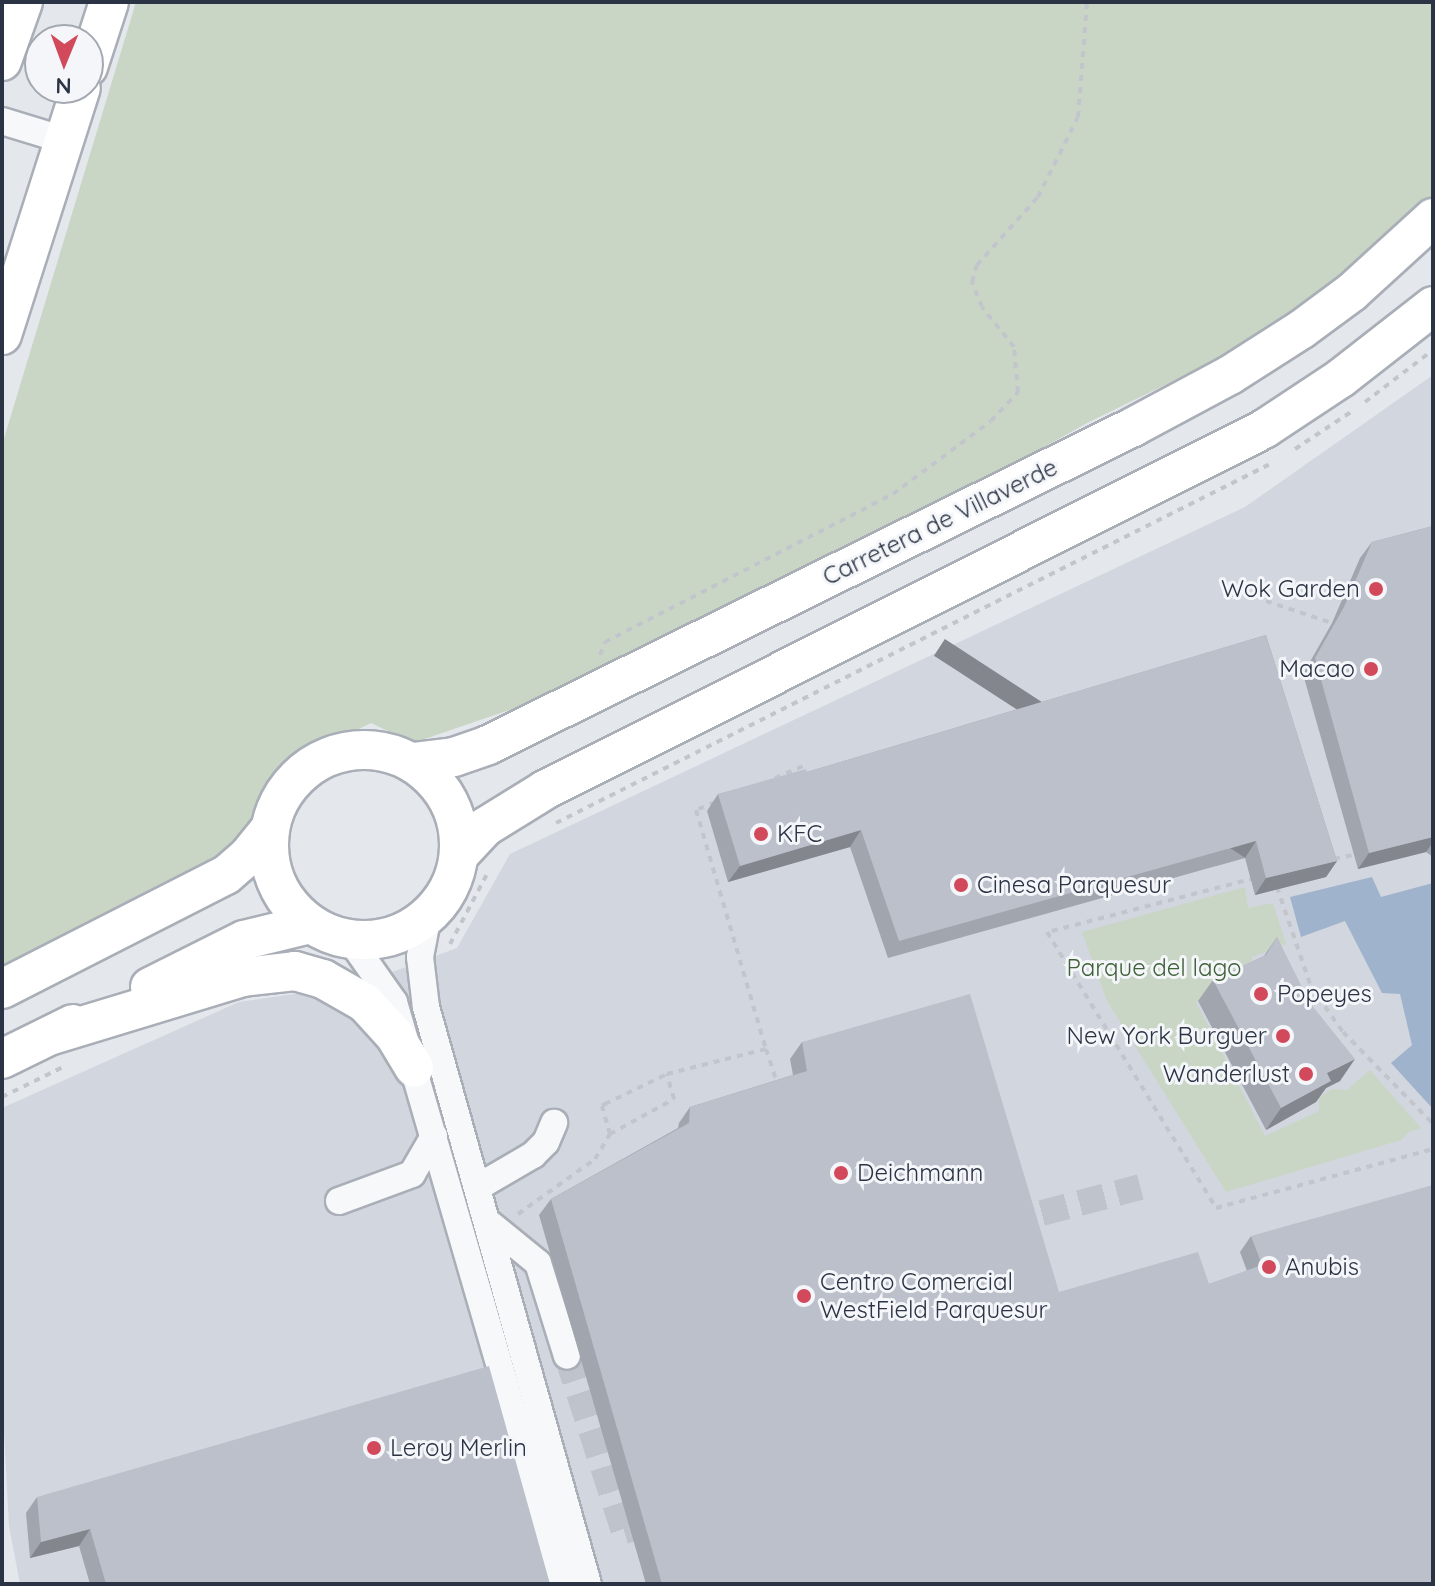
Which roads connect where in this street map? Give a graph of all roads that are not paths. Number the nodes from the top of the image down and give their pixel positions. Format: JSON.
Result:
{"nodes":[{"id":1,"x":23,"y":2,"type":"edge"},
{"id":2,"x":109,"y":2,"type":"edge"},
{"id":3,"x":102,"y":24,"type":"edge"},
{"id":4,"x":2,"y":61,"type":"edge"},
{"id":5,"x":76,"y":104,"type":"edge"},
{"id":6,"x":2,"y":121,"type":"edge"},
{"id":7,"x":64,"y":140,"type":"junction"},
{"id":8,"x":1433,"y":218,"type":"edge"},
{"id":9,"x":1433,"y":306,"type":"edge"},
{"id":10,"x":2,"y":335,"type":"edge"},
{"id":11,"x":413,"y":762,"type":"junction"},
{"id":12,"x":270,"y":829,"type":"junction"},
{"id":13,"x":475,"y":860,"type":"junction"},
{"id":14,"x":428,"y":915,"type":"junction"},
{"id":15,"x":310,"y":924,"type":"junction"},
{"id":16,"x":349,"y":938,"type":"junction"},
{"id":17,"x":2,"y":989,"type":"edge"},
{"id":18,"x":60,"y":1049,"type":"junction"},
{"id":19,"x":2,"y":1059,"type":"edge"},
{"id":20,"x":414,"y":1068,"type":"junction"},
{"id":21,"x":554,"y":1123,"type":"dead end"},
{"id":22,"x":434,"y":1136,"type":"junction"},
{"id":23,"x":464,"y":1142,"type":"junction"},
{"id":24,"x":533,"y":1155,"type":"junction"},
{"id":25,"x":478,"y":1187,"type":"junction"},
{"id":26,"x":339,"y":1201,"type":"dead end"},
{"id":27,"x":489,"y":1223,"type":"junction"},
{"id":28,"x":567,"y":1356,"type":"tunnel mouth"},
{"id":29,"x":563,"y":1584,"type":"edge"},
{"id":30,"x":588,"y":1584,"type":"edge"}],
"edges":[{"from":1,"to":4,"type":"highway"},
{"from":2,"to":3,"type":"highway"},
{"from":5,"to":7,"type":"highway"},
{"from":6,"to":7,"type":"street"},
{"from":7,"to":10,"type":"highway"},
{"from":8,"to":11,"type":"highway","name":"Carretera de Villaverde"},
{"from":9,"to":13,"type":"highway"},
{"from":11,"to":12,"type":"highway"},
{"from":11,"to":13,"type":"highway"},
{"from":12,"to":15,"type":"highway"},
{"from":12,"to":17,"type":"highway"},
{"from":13,"to":14,"type":"highway"},
{"from":14,"to":16,"type":"highway"},
{"from":14,"to":23,"type":"street"},
{"from":15,"to":16,"type":"highway"},
{"from":15,"to":18,"type":"highway"},
{"from":16,"to":20,"type":"street"},
{"from":18,"to":19,"type":"highway"},
{"from":18,"to":20,"type":"highway"},
{"from":20,"to":22,"type":"street"},
{"from":21,"to":24,"type":"street"},
{"from":22,"to":26,"type":"street"},
{"from":22,"to":29,"type":"street"},
{"from":23,"to":24,"type":"street"},
{"from":23,"to":25,"type":"street"},
{"from":24,"to":25,"type":"street"},
{"from":25,"to":27,"type":"street"},
{"from":27,"to":28,"type":"street"},
{"from":27,"to":30,"type":"street"}]}
